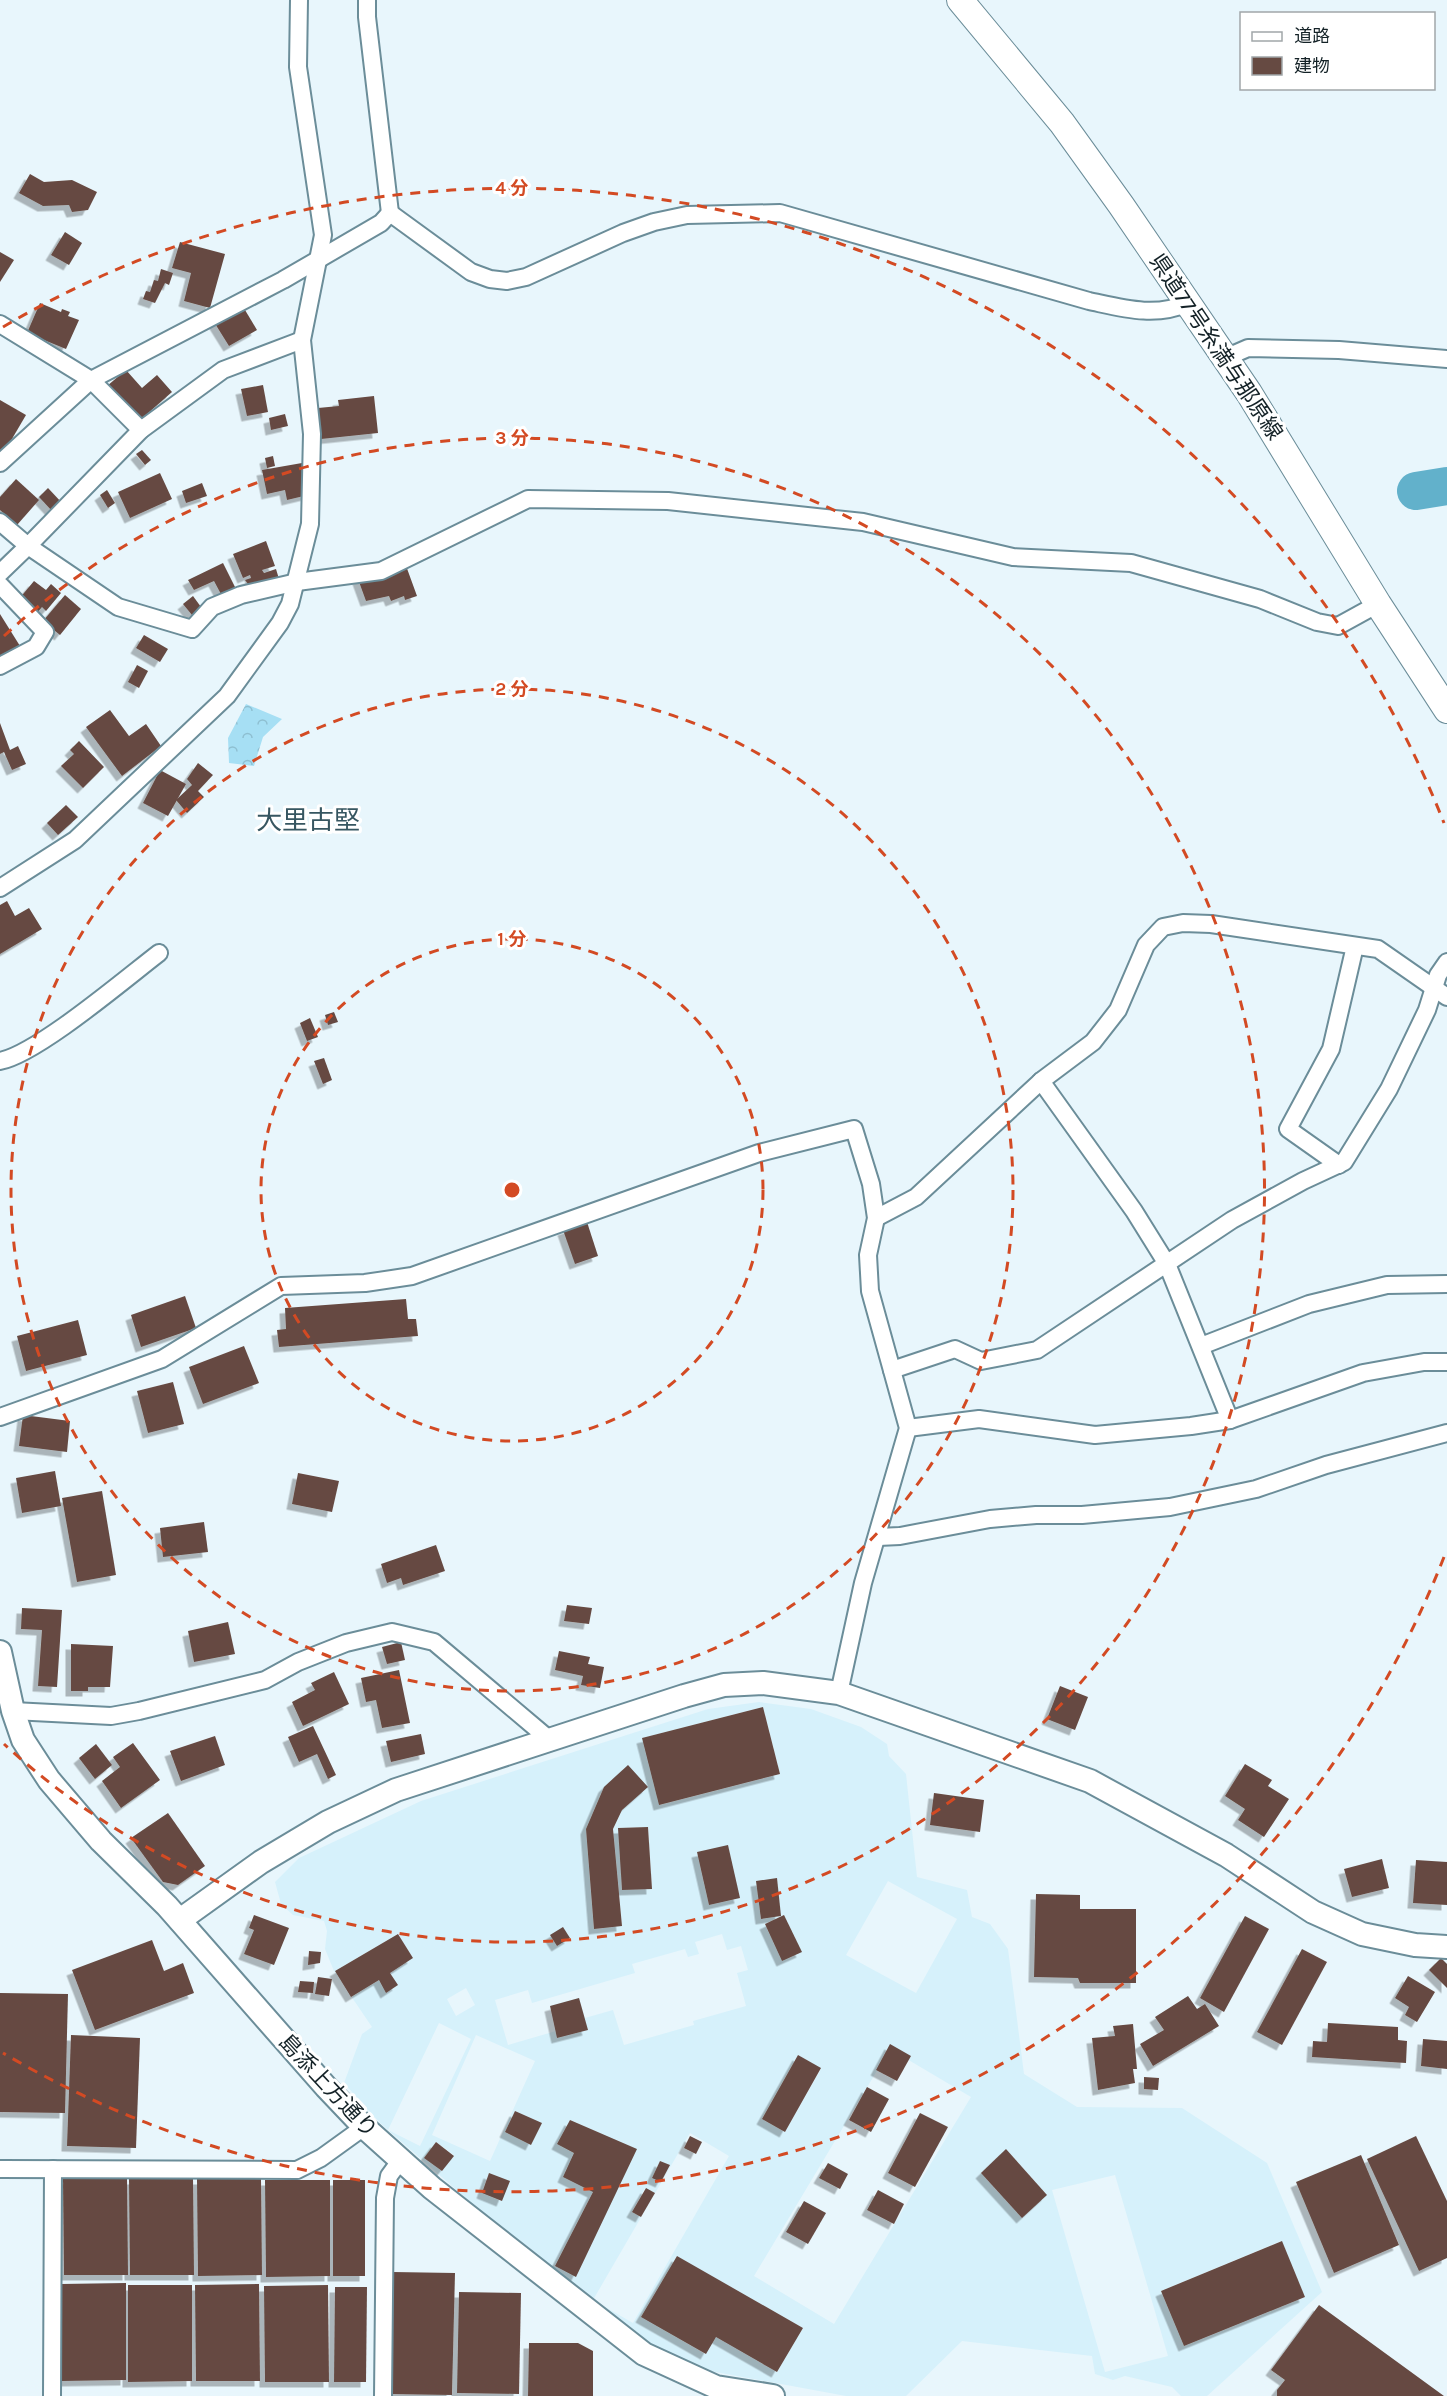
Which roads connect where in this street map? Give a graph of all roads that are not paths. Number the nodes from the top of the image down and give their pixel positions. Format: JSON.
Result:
{"nodes":[{"id":1,"x":299,"y":0,"type":"edge"},
{"id":2,"x":367,"y":0,"type":"edge"},
{"id":3,"x":960,"y":0,"type":"edge"},
{"id":4,"x":390,"y":213,"type":"junction"},
{"id":5,"x":316,"y":261,"type":"junction"},
{"id":6,"x":1188,"y":303,"type":"junction"},
{"id":7,"x":0,"y":324,"type":"edge"},
{"id":8,"x":302,"y":340,"type":"junction"},
{"id":9,"x":1225,"y":358,"type":"junction"},
{"id":10,"x":1447,"y":358,"type":"edge"},
{"id":11,"x":91,"y":380,"type":"junction"},
{"id":12,"x":141,"y":430,"type":"junction"},
{"id":13,"x":0,"y":463,"type":"edge"},
{"id":14,"x":0,"y":522,"type":"edge"},
{"id":15,"x":28,"y":546,"type":"junction"},
{"id":16,"x":0,"y":573,"type":"edge"},
{"id":17,"x":297,"y":582,"type":"junction"},
{"id":18,"x":0,"y":585,"type":"edge"},
{"id":19,"x":1378,"y":604,"type":"junction"},
{"id":20,"x":0,"y":666,"type":"edge"},
{"id":21,"x":1447,"y":710,"type":"edge"},
{"id":22,"x":0,"y":888,"type":"edge"},
{"id":23,"x":1355,"y":946,"type":"junction"},
{"id":24,"x":159,"y":953,"type":"dead end"},
{"id":25,"x":1447,"y":962,"type":"edge"},
{"id":26,"x":1441,"y":993,"type":"edge"},
{"id":27,"x":0,"y":1061,"type":"edge"},
{"id":28,"x":1041,"y":1081,"type":"junction"},
{"id":29,"x":1339,"y":1165,"type":"junction"},
{"id":30,"x":876,"y":1218,"type":"junction"},
{"id":31,"x":1167,"y":1264,"type":"junction"},
{"id":32,"x":1447,"y":1284,"type":"edge"},
{"id":33,"x":1201,"y":1346,"type":"junction"},
{"id":34,"x":1447,"y":1362,"type":"edge"},
{"id":35,"x":892,"y":1370,"type":"junction"},
{"id":36,"x":0,"y":1417,"type":"edge"},
{"id":37,"x":1230,"y":1420,"type":"junction"},
{"id":38,"x":908,"y":1428,"type":"junction"},
{"id":39,"x":1447,"y":1433,"type":"edge"},
{"id":40,"x":878,"y":1537,"type":"junction"},
{"id":41,"x":0,"y":1652,"type":"edge"},
{"id":42,"x":838,"y":1694,"type":"junction"},
{"id":43,"x":13,"y":1711,"type":"junction"},
{"id":44,"x":550,"y":1740,"type":"junction"},
{"id":45,"x":180,"y":1920,"type":"junction"},
{"id":46,"x":1447,"y":1947,"type":"edge"},
{"id":47,"x":364,"y":2127,"type":"junction"},
{"id":48,"x":400,"y":2162,"type":"junction"},
{"id":49,"x":0,"y":2169,"type":"edge"},
{"id":50,"x":53,"y":2169,"type":"junction"},
{"id":51,"x":716,"y":2392,"type":"edge"},
{"id":52,"x":52,"y":2396,"type":"edge"},
{"id":53,"x":383,"y":2396,"type":"edge"},
{"id":54,"x":773,"y":2396,"type":"edge"}],
"edges":[{"from":1,"to":5,"type":"street"},
{"from":2,"to":4,"type":"street"},
{"from":3,"to":6,"type":"main road","name":"県道77号糸満与那原線"},
{"from":4,"to":5,"type":"street"},
{"from":4,"to":6,"type":"street"},
{"from":5,"to":8,"type":"street"},
{"from":5,"to":11,"type":"street"},
{"from":6,"to":9,"type":"main road","name":"県道77号糸満与那原線"},
{"from":7,"to":11,"type":"street"},
{"from":8,"to":12,"type":"street"},
{"from":8,"to":17,"type":"street"},
{"from":9,"to":10,"type":"street"},
{"from":9,"to":19,"type":"main road","name":"県道77号糸満与那原線"},
{"from":11,"to":12,"type":"street"},
{"from":11,"to":13,"type":"street"},
{"from":12,"to":15,"type":"street"},
{"from":14,"to":15,"type":"street"},
{"from":15,"to":16,"type":"street"},
{"from":15,"to":17,"type":"street"},
{"from":17,"to":19,"type":"street"},
{"from":17,"to":22,"type":"street"},
{"from":18,"to":20,"type":"street"},
{"from":19,"to":21,"type":"main road","name":"県道77号糸満与那原線"},
{"from":23,"to":26,"type":"street"},
{"from":23,"to":28,"type":"street"},
{"from":23,"to":29,"type":"street"},
{"from":24,"to":27,"type":"street"},
{"from":25,"to":26,"type":"street"},
{"from":26,"to":29,"type":"street"},
{"from":28,"to":30,"type":"street"},
{"from":28,"to":31,"type":"street"},
{"from":29,"to":31,"type":"street"},
{"from":30,"to":35,"type":"street"},
{"from":30,"to":36,"type":"street"},
{"from":31,"to":33,"type":"street"},
{"from":31,"to":35,"type":"street"},
{"from":32,"to":33,"type":"street"},
{"from":33,"to":37,"type":"street"},
{"from":34,"to":37,"type":"street"},
{"from":35,"to":38,"type":"street"},
{"from":37,"to":38,"type":"street"},
{"from":38,"to":40,"type":"street"},
{"from":39,"to":40,"type":"street"},
{"from":40,"to":42,"type":"street"},
{"from":41,"to":43,"type":"street","name":"島添上方通り"},
{"from":42,"to":44,"type":"street"},
{"from":42,"to":46,"type":"street"},
{"from":43,"to":44,"type":"street"},
{"from":43,"to":45,"type":"street","name":"島添上方通り"},
{"from":44,"to":45,"type":"street"},
{"from":45,"to":47,"type":"street","name":"島添上方通り"},
{"from":47,"to":48,"type":"street","name":"島添上方通り"},
{"from":47,"to":50,"type":"street"},
{"from":48,"to":51,"type":"street","name":"島添上方通り"},
{"from":48,"to":53,"type":"street"},
{"from":49,"to":50,"type":"street"},
{"from":50,"to":52,"type":"street"},
{"from":51,"to":54,"type":"street","name":"島添上方通り"}]}
